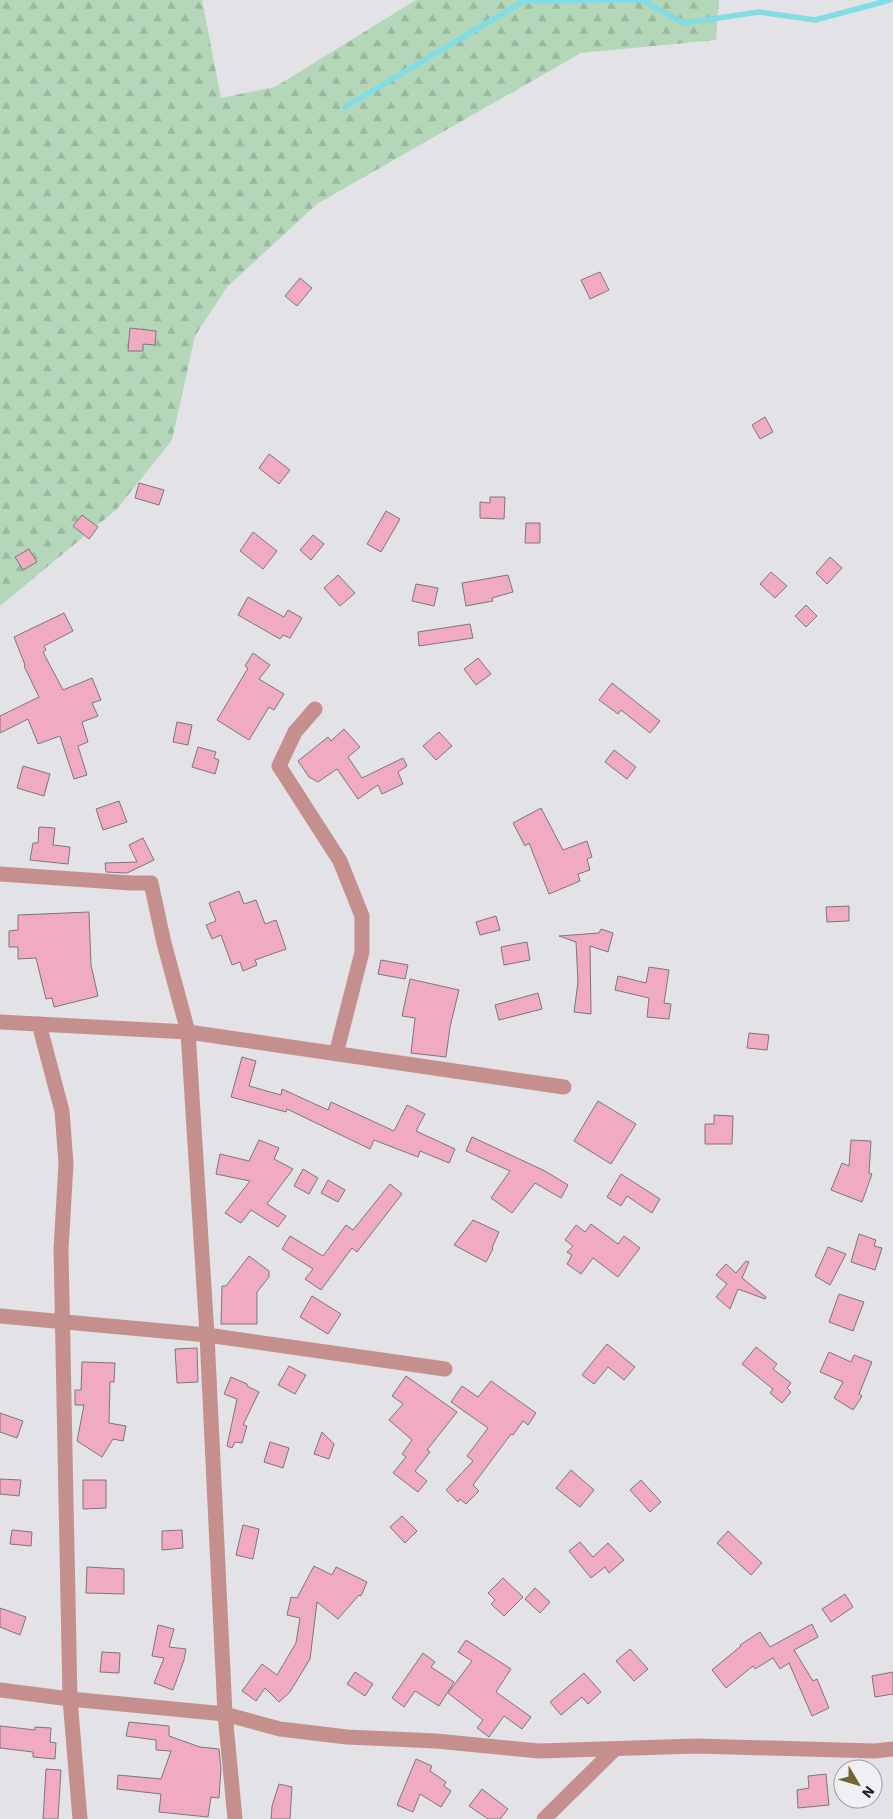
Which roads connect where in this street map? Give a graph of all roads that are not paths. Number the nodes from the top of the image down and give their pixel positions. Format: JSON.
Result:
{"nodes":[{"id":1,"x":316,"y":709,"type":"dead end"},
{"id":2,"x":0,"y":874,"type":"edge"},
{"id":3,"x":0,"y":1022,"type":"edge"},
{"id":4,"x":38,"y":1024,"type":"junction"},
{"id":5,"x":188,"y":1032,"type":"junction"},
{"id":6,"x":336,"y":1054,"type":"junction"},
{"id":7,"x":564,"y":1087,"type":"dead end"},
{"id":8,"x":0,"y":1316,"type":"edge"},
{"id":9,"x":62,"y":1321,"type":"junction"},
{"id":10,"x":207,"y":1335,"type":"junction"},
{"id":11,"x":445,"y":1369,"type":"dead end"},
{"id":12,"x":0,"y":1690,"type":"edge"},
{"id":13,"x":70,"y":1699,"type":"junction"},
{"id":14,"x":225,"y":1714,"type":"junction"},
{"id":15,"x":615,"y":1749,"type":"junction"},
{"id":16,"x":893,"y":1749,"type":"edge"},
{"id":17,"x":80,"y":1819,"type":"edge"},
{"id":18,"x":235,"y":1819,"type":"edge"},
{"id":19,"x":544,"y":1819,"type":"edge"}],
"edges":[{"from":1,"to":6,"type":"street"},
{"from":2,"to":5,"type":"street"},
{"from":3,"to":4,"type":"street"},
{"from":4,"to":5,"type":"street"},
{"from":4,"to":9,"type":"street"},
{"from":5,"to":6,"type":"street"},
{"from":5,"to":10,"type":"street"},
{"from":6,"to":7,"type":"street"},
{"from":8,"to":9,"type":"street"},
{"from":9,"to":10,"type":"street"},
{"from":9,"to":13,"type":"street"},
{"from":10,"to":11,"type":"street"},
{"from":10,"to":14,"type":"street"},
{"from":12,"to":13,"type":"street"},
{"from":13,"to":14,"type":"street"},
{"from":13,"to":17,"type":"street"},
{"from":14,"to":15,"type":"street"},
{"from":14,"to":18,"type":"street"},
{"from":15,"to":16,"type":"street"},
{"from":15,"to":19,"type":"street"}]}
